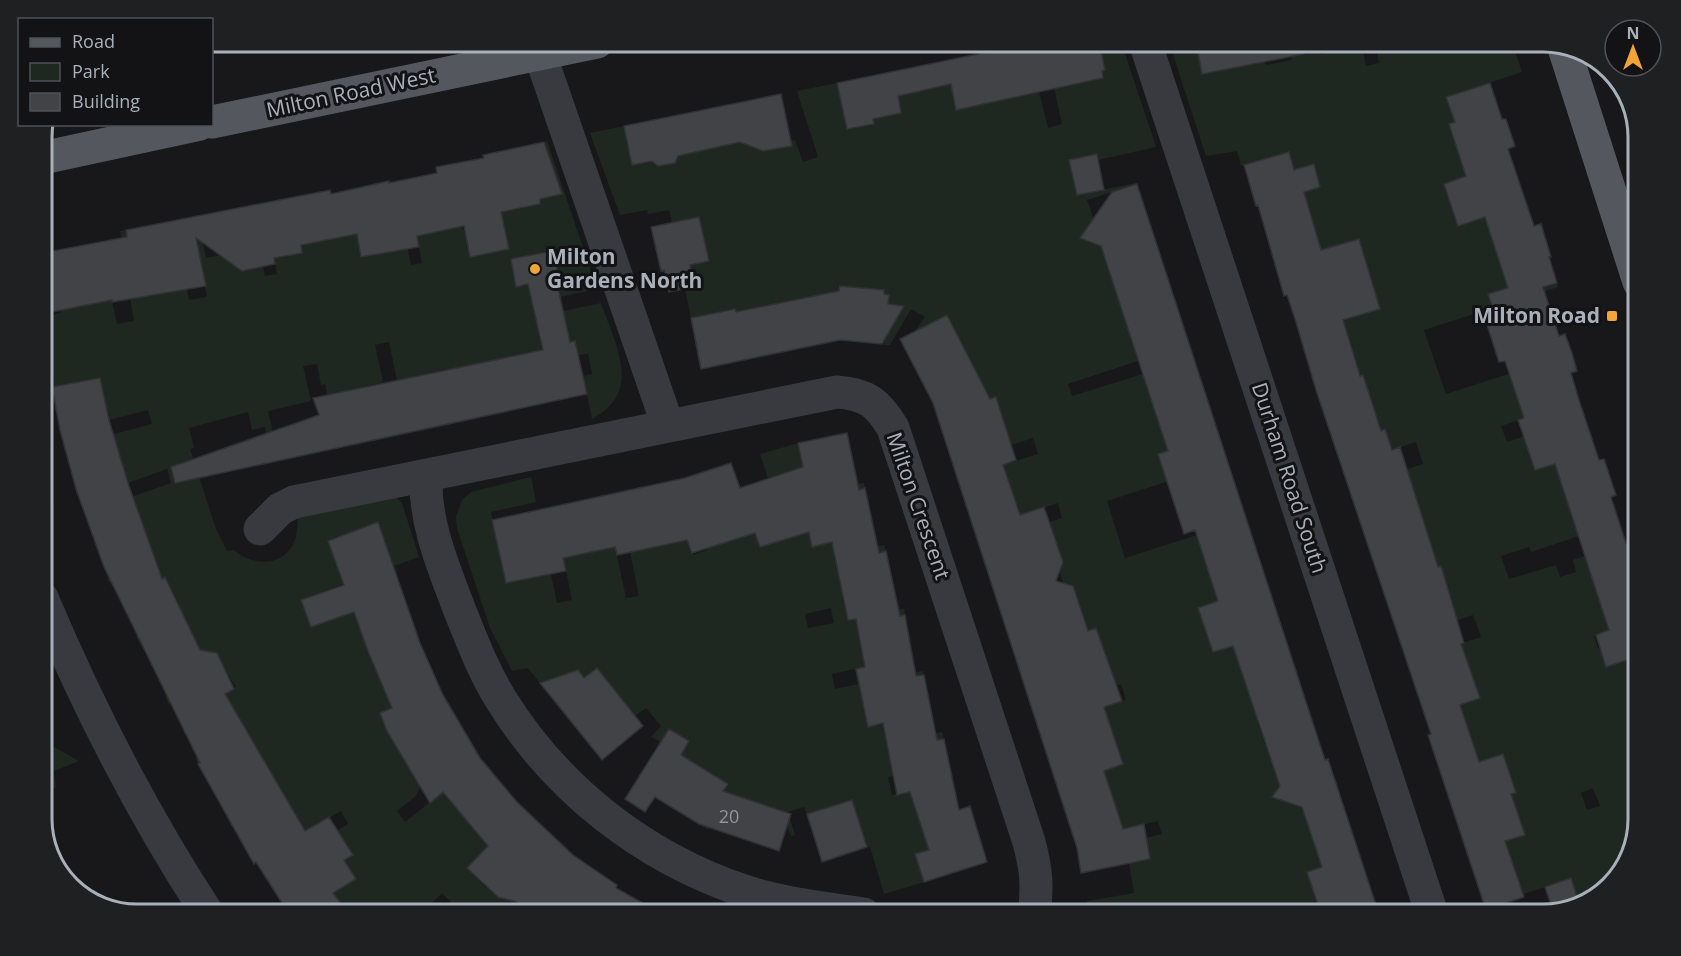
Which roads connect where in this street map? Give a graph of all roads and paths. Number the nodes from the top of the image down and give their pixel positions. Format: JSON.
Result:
{"nodes":[{"id":1,"x":545,"y":53,"type":"edge"},
{"id":2,"x":1149,"y":53,"type":"edge"},
{"id":3,"x":540,"y":54,"type":"junction"},
{"id":4,"x":1566,"y":56,"type":"edge"},
{"id":5,"x":213,"y":122,"type":"edge"},
{"id":6,"x":191,"y":126,"type":"edge"},
{"id":7,"x":53,"y":156,"type":"edge"},
{"id":8,"x":1628,"y":248,"type":"edge"},
{"id":9,"x":668,"y":426,"type":"junction"},
{"id":10,"x":426,"y":476,"type":"junction"},
{"id":11,"x":260,"y":529,"type":"dead end"},
{"id":12,"x":53,"y":649,"type":"edge"},
{"id":13,"x":201,"y":904,"type":"edge"},
{"id":14,"x":807,"y":904,"type":"edge"},
{"id":15,"x":1035,"y":904,"type":"edge"},
{"id":16,"x":1429,"y":904,"type":"edge"}],
"edges":[{"from":1,"to":3,"type":"main road","name":"Milton Road West"},
{"from":2,"to":16,"type":"street","name":"Durham Road South"},
{"from":3,"to":5,"type":"main road","name":"Milton Road West"},
{"from":3,"to":9,"type":"street"},
{"from":4,"to":8,"type":"main road"},
{"from":6,"to":7,"type":"main road"},
{"from":9,"to":10,"type":"street","name":"Milton Crescent"},
{"from":9,"to":15,"type":"street","name":"Milton Crescent"},
{"from":10,"to":11,"type":"street","name":"Milton Crescent"},
{"from":10,"to":14,"type":"street"},
{"from":12,"to":13,"type":"street"}]}
